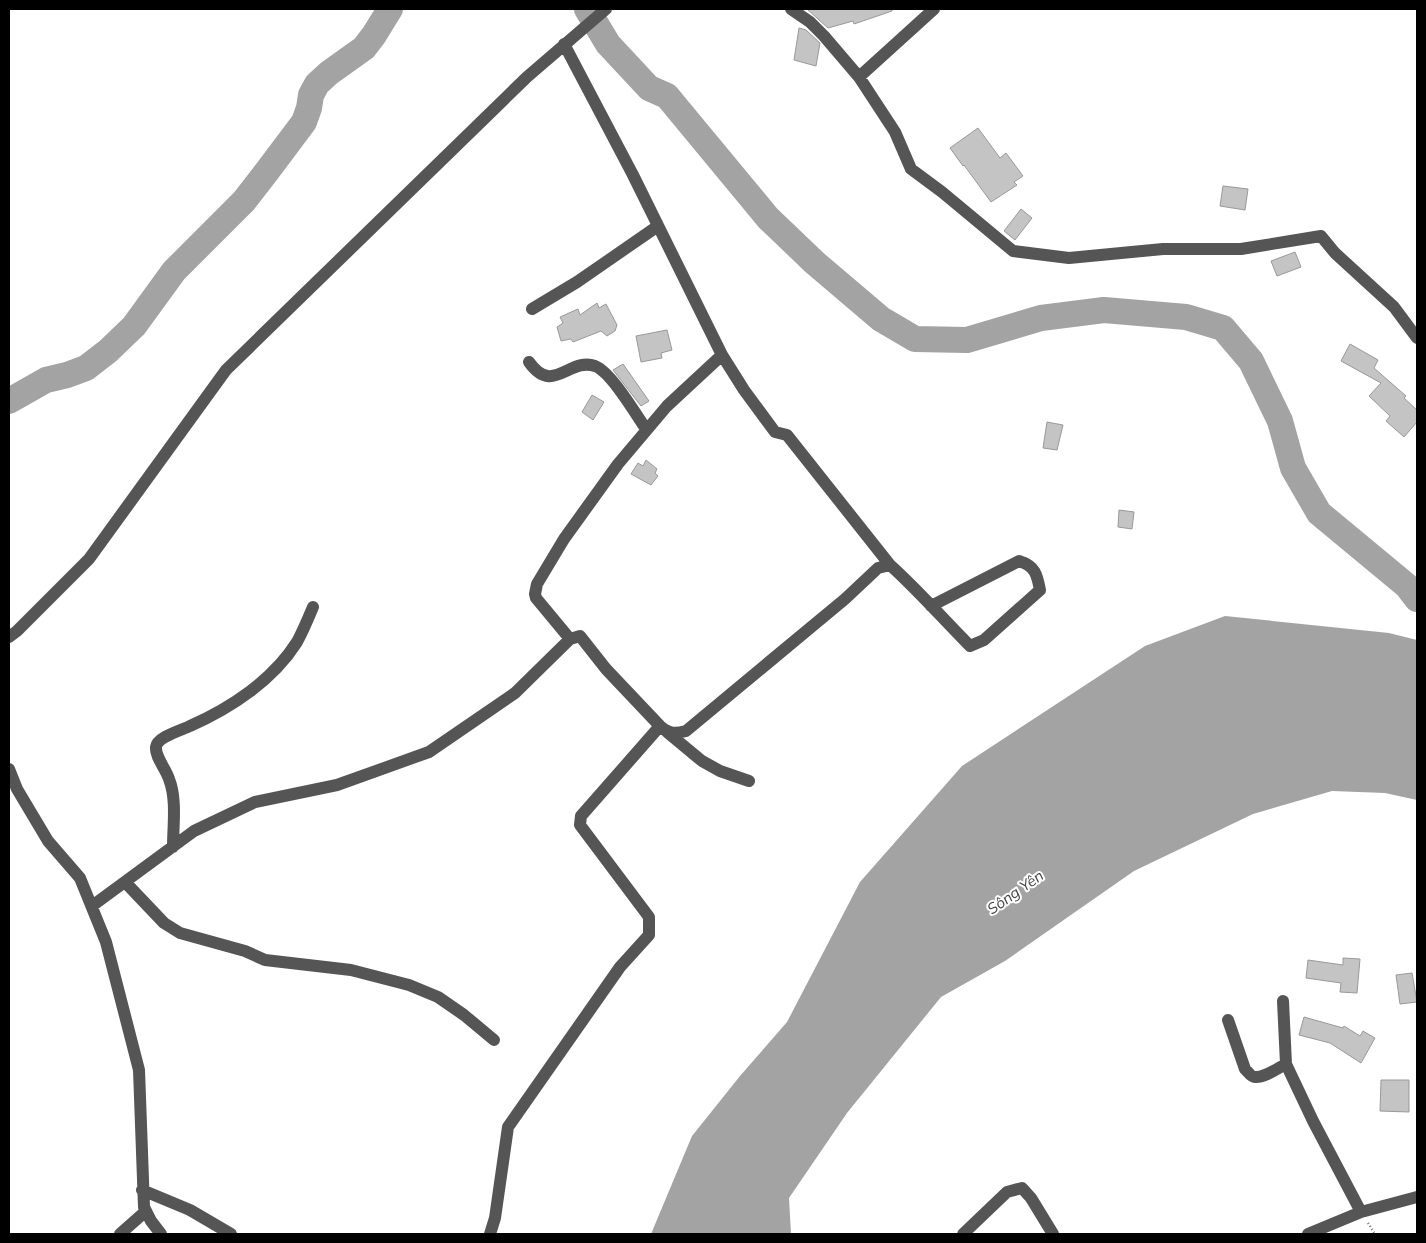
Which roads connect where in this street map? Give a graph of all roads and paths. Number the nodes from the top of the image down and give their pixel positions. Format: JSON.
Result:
{"nodes":[{"id":1,"x":792,"y":9,"type":"edge"},
{"id":2,"x":934,"y":9,"type":"edge"},
{"id":3,"x":604,"y":11,"type":"edge"},
{"id":4,"x":564,"y":44,"type":"junction"},
{"id":5,"x":859,"y":77,"type":"junction"},
{"id":6,"x":658,"y":226,"type":"junction"},
{"id":7,"x":532,"y":309,"type":"dead end"},
{"id":8,"x":1417,"y":338,"type":"edge"},
{"id":9,"x":722,"y":355,"type":"junction"},
{"id":10,"x":529,"y":362,"type":"dead end"},
{"id":11,"x":646,"y":429,"type":"junction"},
{"id":12,"x":890,"y":564,"type":"junction"},
{"id":13,"x":931,"y":606,"type":"junction"},
{"id":14,"x":314,"y":607,"type":"dead end"},
{"id":15,"x":9,"y":637,"type":"edge"},
{"id":16,"x":570,"y":639,"type":"junction"},
{"id":17,"x":664,"y":729,"type":"junction"},
{"id":18,"x":9,"y":768,"type":"edge"},
{"id":19,"x":749,"y":781,"type":"dead end"},
{"id":20,"x":173,"y":847,"type":"junction"},
{"id":21,"x":125,"y":882,"type":"junction"},
{"id":22,"x":92,"y":906,"type":"junction"},
{"id":23,"x":1283,"y":1001,"type":"dead end"},
{"id":24,"x":1228,"y":1020,"type":"dead end"},
{"id":25,"x":494,"y":1040,"type":"dead end"},
{"id":26,"x":1286,"y":1064,"type":"junction"},
{"id":27,"x":142,"y":1190,"type":"junction"},
{"id":28,"x":1417,"y":1197,"type":"edge"},
{"id":29,"x":146,"y":1210,"type":"junction"},
{"id":30,"x":1361,"y":1212,"type":"junction"},
{"id":31,"x":120,"y":1234,"type":"edge"},
{"id":32,"x":161,"y":1234,"type":"edge"},
{"id":33,"x":231,"y":1234,"type":"edge"},
{"id":34,"x":490,"y":1234,"type":"edge"},
{"id":35,"x":963,"y":1234,"type":"edge"},
{"id":36,"x":1052,"y":1234,"type":"edge"},
{"id":37,"x":1308,"y":1234,"type":"edge"}],
"edges":[{"from":1,"to":5,"type":"street"},
{"from":2,"to":5,"type":"street"},
{"from":3,"to":4,"type":"street"},
{"from":4,"to":6,"type":"street"},
{"from":4,"to":15,"type":"street"},
{"from":5,"to":8,"type":"street"},
{"from":6,"to":7,"type":"street"},
{"from":6,"to":9,"type":"street"},
{"from":9,"to":11,"type":"street"},
{"from":9,"to":12,"type":"street"},
{"from":10,"to":11,"type":"street"},
{"from":11,"to":16,"type":"street"},
{"from":12,"to":13,"type":"street"},
{"from":12,"to":17,"type":"street"},
{"from":13,"to":13,"type":"street"},
{"from":14,"to":20,"type":"street"},
{"from":16,"to":17,"type":"street"},
{"from":16,"to":20,"type":"street"},
{"from":17,"to":19,"type":"street"},
{"from":17,"to":34,"type":"street"},
{"from":18,"to":22,"type":"street"},
{"from":20,"to":21,"type":"street"},
{"from":21,"to":22,"type":"street"},
{"from":21,"to":25,"type":"street"},
{"from":22,"to":27,"type":"street"},
{"from":23,"to":26,"type":"street"},
{"from":24,"to":26,"type":"street"},
{"from":26,"to":30,"type":"street"},
{"from":27,"to":29,"type":"street"},
{"from":27,"to":33,"type":"street"},
{"from":28,"to":30,"type":"street"},
{"from":29,"to":31,"type":"street"},
{"from":29,"to":32,"type":"street"},
{"from":30,"to":37,"type":"street"},
{"from":35,"to":36,"type":"street"}]}
